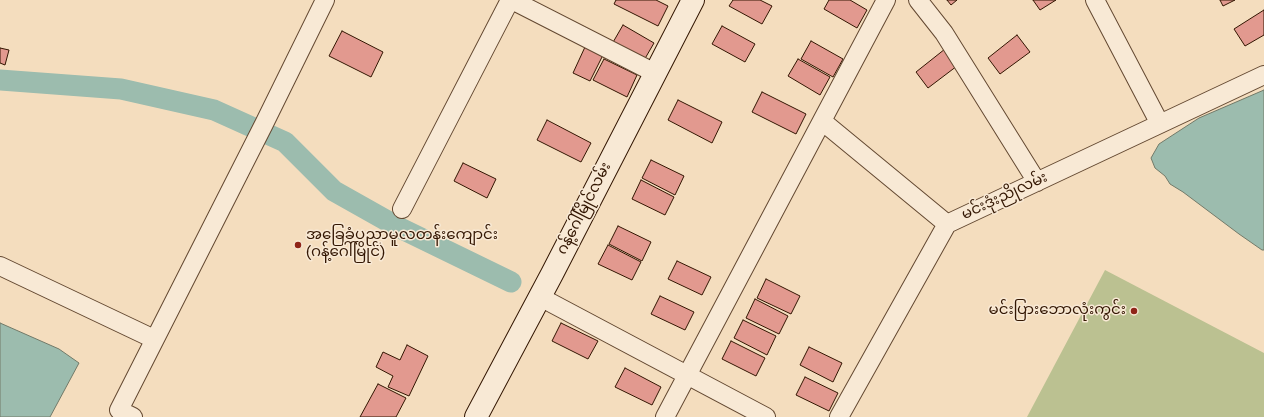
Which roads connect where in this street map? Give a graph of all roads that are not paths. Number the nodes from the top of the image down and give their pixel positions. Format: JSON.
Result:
{"nodes":[{"id":1,"x":325,"y":0,"type":"edge"},
{"id":2,"x":511,"y":0,"type":"edge"},
{"id":3,"x":693,"y":0,"type":"edge"},
{"id":4,"x":886,"y":0,"type":"edge"},
{"id":5,"x":918,"y":0,"type":"edge"},
{"id":6,"x":1095,"y":0,"type":"edge"},
{"id":7,"x":655,"y":73,"type":"junction"},
{"id":8,"x":1264,"y":75,"type":"edge"},
{"id":9,"x":822,"y":121,"type":"junction"},
{"id":10,"x":1160,"y":124,"type":"junction"},
{"id":11,"x":1037,"y":182,"type":"junction"},
{"id":12,"x":402,"y":209,"type":"dead end"},
{"id":13,"x":947,"y":224,"type":"junction"},
{"id":14,"x":0,"y":266,"type":"edge"},
{"id":15,"x":545,"y":288,"type":"junction"},
{"id":16,"x":154,"y":339,"type":"junction"},
{"id":17,"x":687,"y":375,"type":"junction"},
{"id":18,"x":133,"y":417,"type":"edge"},
{"id":19,"x":476,"y":417,"type":"edge"},
{"id":20,"x":665,"y":417,"type":"edge"},
{"id":21,"x":766,"y":417,"type":"edge"},
{"id":22,"x":839,"y":417,"type":"edge"}],
"edges":[{"from":1,"to":16,"type":"street"},
{"from":2,"to":7,"type":"street"},
{"from":2,"to":12,"type":"street"},
{"from":3,"to":7,"type":"street","name":"ဂန့်ဂေါ်မြိုင်လမ်း"},
{"from":4,"to":9,"type":"street"},
{"from":5,"to":11,"type":"street"},
{"from":6,"to":10,"type":"street"},
{"from":7,"to":15,"type":"street","name":"ဂန့်ဂေါ်မြိုင်လမ်း"},
{"from":8,"to":10,"type":"street","name":"မင်းဒုံးညိုလမ်း"},
{"from":9,"to":13,"type":"street"},
{"from":9,"to":17,"type":"street"},
{"from":10,"to":11,"type":"street","name":"မင်းဒုံးညိုလမ်း"},
{"from":11,"to":13,"type":"street","name":"မင်းဒုံးညိုလမ်း"},
{"from":13,"to":22,"type":"street","name":"မင်းဒုံးညိုလမ်း"},
{"from":14,"to":16,"type":"street"},
{"from":15,"to":17,"type":"street"},
{"from":15,"to":19,"type":"street","name":"ဂန့်ဂေါ်မြိုင်လမ်း"},
{"from":16,"to":18,"type":"street"},
{"from":17,"to":20,"type":"street"},
{"from":17,"to":21,"type":"street"}]}
